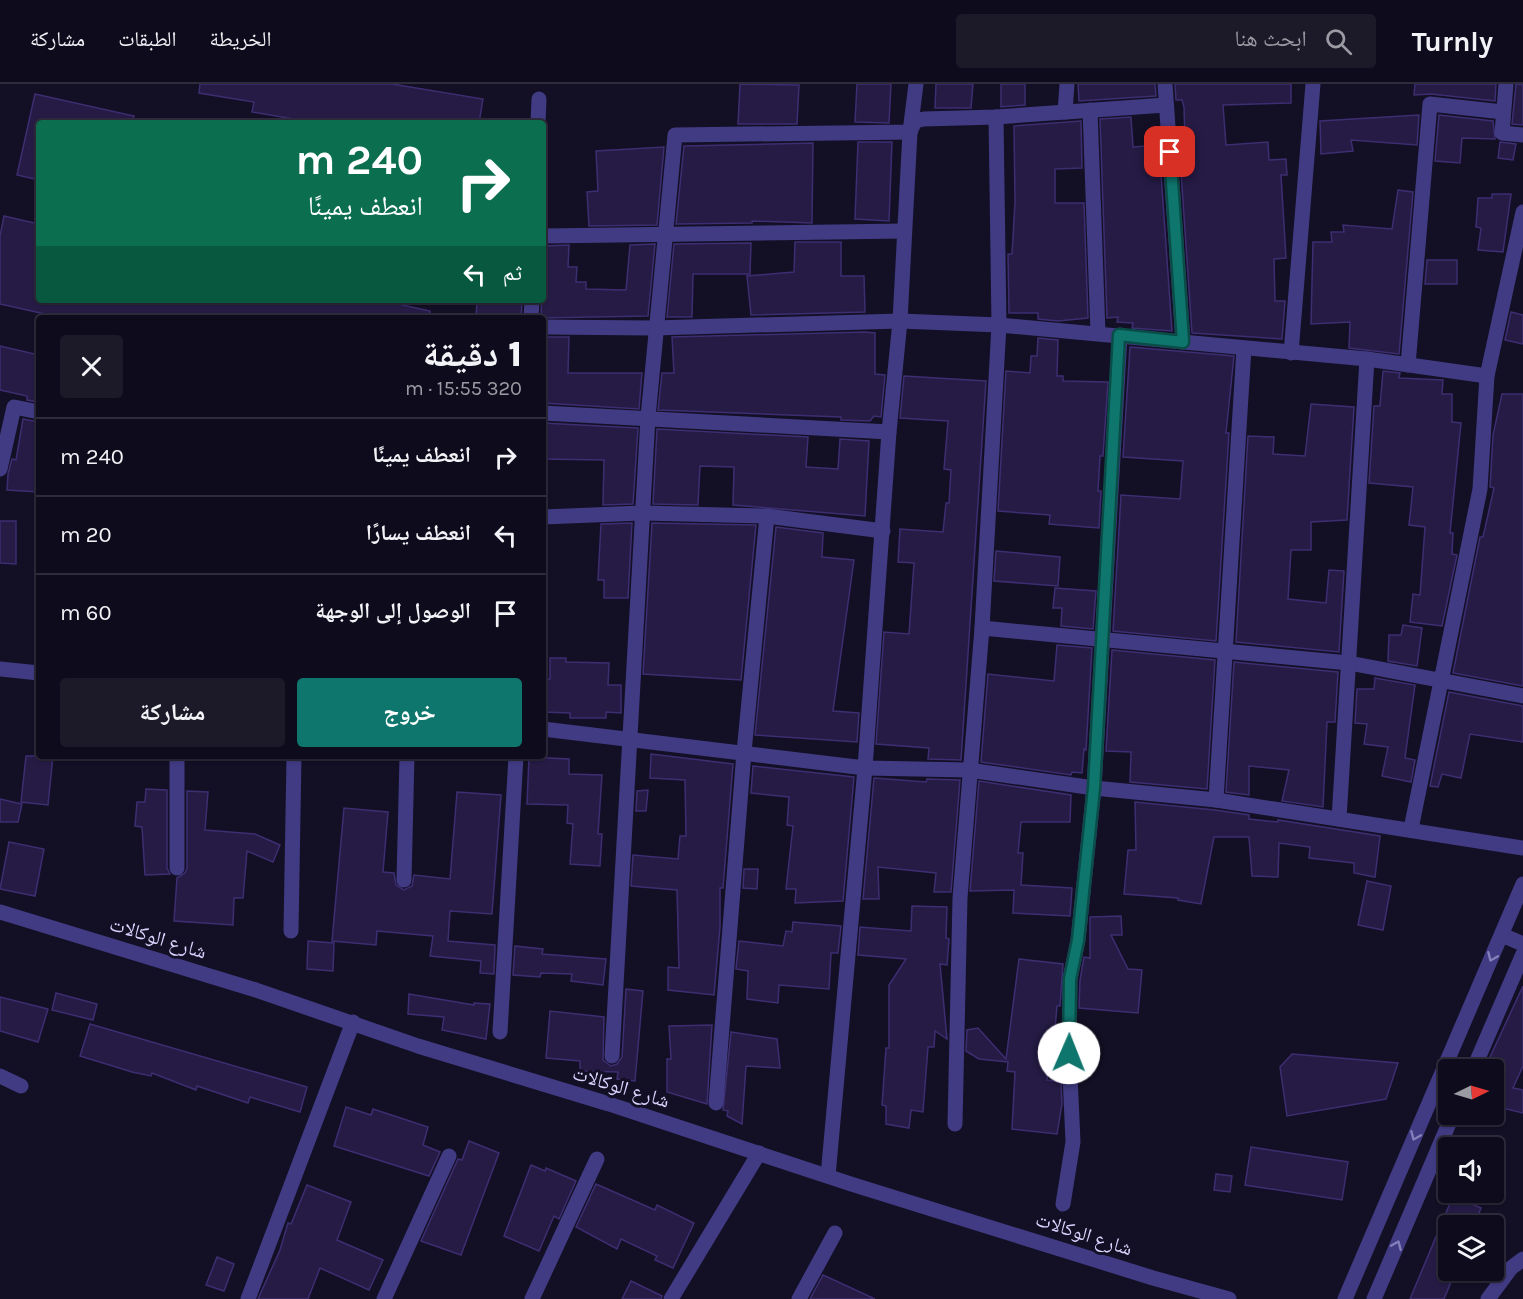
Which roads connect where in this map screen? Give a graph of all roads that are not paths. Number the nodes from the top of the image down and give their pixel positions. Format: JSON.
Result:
{"nodes":[{"id":1,"x":916,"y":84,"type":"edge"},
{"id":2,"x":1067,"y":84,"type":"edge"},
{"id":3,"x":1165,"y":84,"type":"edge"},
{"id":4,"x":1313,"y":84,"type":"edge"},
{"id":5,"x":1506,"y":84,"type":"edge"},
{"id":6,"x":538,"y":99,"type":"dead end"},
{"id":7,"x":1166,"y":105,"type":"junction"},
{"id":8,"x":1090,"y":110,"type":"junction"},
{"id":9,"x":1065,"y":112,"type":"junction"},
{"id":10,"x":1503,"y":112,"type":"junction"},
{"id":11,"x":996,"y":117,"type":"junction"},
{"id":12,"x":538,"y":120,"type":"edge"},
{"id":13,"x":910,"y":132,"type":"junction"},
{"id":14,"x":1523,"y":135,"type":"edge"},
{"id":15,"x":1523,"y":212,"type":"edge"},
{"id":16,"x":904,"y":231,"type":"junction"},
{"id":17,"x":664,"y":233,"type":"junction"},
{"id":18,"x":546,"y":236,"type":"edge"},
{"id":19,"x":900,"y":321,"type":"junction"},
{"id":20,"x":999,"y":325,"type":"junction"},
{"id":21,"x":546,"y":327,"type":"edge"},
{"id":22,"x":654,"y":328,"type":"junction"},
{"id":23,"x":1098,"y":333,"type":"junction"},
{"id":24,"x":1119,"y":335,"type":"junction"},
{"id":25,"x":1183,"y":342,"type":"junction"},
{"id":26,"x":1244,"y":348,"type":"junction"},
{"id":27,"x":1291,"y":353,"type":"junction"},
{"id":28,"x":1367,"y":359,"type":"junction"},
{"id":29,"x":1408,"y":365,"type":"junction"},
{"id":30,"x":1487,"y":376,"type":"junction"},
{"id":31,"x":36,"y":411,"type":"edge"},
{"id":32,"x":546,"y":413,"type":"edge"},
{"id":33,"x":648,"y":417,"type":"junction"},
{"id":34,"x":889,"y":432,"type":"junction"},
{"id":35,"x":3,"y":443,"type":"edge"},
{"id":36,"x":0,"y":469,"type":"edge"},
{"id":37,"x":642,"y":513,"type":"junction"},
{"id":38,"x":767,"y":516,"type":"junction"},
{"id":39,"x":546,"y":517,"type":"edge"},
{"id":40,"x":883,"y":531,"type":"junction"},
{"id":41,"x":982,"y":628,"type":"junction"},
{"id":42,"x":1101,"y":638,"type":"junction"},
{"id":43,"x":1226,"y":652,"type":"junction"},
{"id":44,"x":1349,"y":663,"type":"junction"},
{"id":45,"x":0,"y":669,"type":"edge"},
{"id":46,"x":36,"y":673,"type":"edge"},
{"id":47,"x":1440,"y":680,"type":"junction"},
{"id":48,"x":1523,"y":696,"type":"edge"},
{"id":49,"x":546,"y":729,"type":"edge"},
{"id":50,"x":628,"y":739,"type":"junction"},
{"id":51,"x":744,"y":752,"type":"junction"},
{"id":52,"x":177,"y":759,"type":"edge"},
{"id":53,"x":294,"y":759,"type":"edge"},
{"id":54,"x":407,"y":759,"type":"edge"},
{"id":55,"x":516,"y":759,"type":"edge"},
{"id":56,"x":865,"y":768,"type":"junction"},
{"id":57,"x":969,"y":770,"type":"junction"},
{"id":58,"x":1094,"y":788,"type":"junction"},
{"id":59,"x":1216,"y":800,"type":"junction"},
{"id":60,"x":1340,"y":819,"type":"junction"},
{"id":61,"x":1411,"y":829,"type":"junction"},
{"id":62,"x":1523,"y":848,"type":"edge"},
{"id":63,"x":177,"y":868,"type":"dead end"},
{"id":64,"x":404,"y":880,"type":"dead end"},
{"id":65,"x":1523,"y":884,"type":"edge"},
{"id":66,"x":0,"y":912,"type":"edge"},
{"id":67,"x":291,"y":931,"type":"dead end"},
{"id":68,"x":1502,"y":935,"type":"junction"},
{"id":69,"x":1523,"y":944,"type":"edge"},
{"id":70,"x":1523,"y":954,"type":"edge"},
{"id":71,"x":353,"y":1022,"type":"junction"},
{"id":72,"x":501,"y":1032,"type":"dead end"},
{"id":73,"x":612,"y":1056,"type":"dead end"},
{"id":74,"x":1478,"y":1059,"type":"edge"},
{"id":75,"x":0,"y":1076,"type":"edge"},
{"id":76,"x":21,"y":1086,"type":"dead end"},
{"id":77,"x":716,"y":1103,"type":"dead end"},
{"id":78,"x":955,"y":1124,"type":"dead end"},
{"id":79,"x":1449,"y":1125,"type":"edge"},
{"id":80,"x":759,"y":1153,"type":"junction"},
{"id":81,"x":449,"y":1156,"type":"dead end"},
{"id":82,"x":597,"y":1159,"type":"dead end"},
{"id":83,"x":828,"y":1176,"type":"junction"},
{"id":84,"x":1063,"y":1204,"type":"dead end"},
{"id":85,"x":836,"y":1233,"type":"dead end"},
{"id":86,"x":1523,"y":1259,"type":"edge"},
{"id":87,"x":248,"y":1299,"type":"edge"},
{"id":88,"x":384,"y":1299,"type":"edge"},
{"id":89,"x":532,"y":1299,"type":"edge"},
{"id":90,"x":671,"y":1299,"type":"edge"},
{"id":91,"x":799,"y":1299,"type":"edge"},
{"id":92,"x":1229,"y":1299,"type":"edge"},
{"id":93,"x":1345,"y":1299,"type":"edge"},
{"id":94,"x":1374,"y":1299,"type":"edge"},
{"id":95,"x":1488,"y":1299,"type":"edge"}],
"edges":[{"from":1,"to":13,"type":"street"},
{"from":2,"to":9,"type":"street"},
{"from":3,"to":7,"type":"street"},
{"from":4,"to":27,"type":"street"},
{"from":5,"to":10,"type":"street"},
{"from":6,"to":12,"type":"street"},
{"from":7,"to":8,"type":"street"},
{"from":7,"to":25,"type":"street"},
{"from":8,"to":9,"type":"street"},
{"from":8,"to":23,"type":"street"},
{"from":9,"to":11,"type":"street"},
{"from":10,"to":14,"type":"street"},
{"from":10,"to":29,"type":"street"},
{"from":11,"to":13,"type":"street"},
{"from":11,"to":20,"type":"street"},
{"from":13,"to":16,"type":"street"},
{"from":13,"to":17,"type":"street"},
{"from":15,"to":30,"type":"street"},
{"from":16,"to":17,"type":"street"},
{"from":16,"to":19,"type":"street"},
{"from":17,"to":18,"type":"street"},
{"from":17,"to":22,"type":"street"},
{"from":19,"to":20,"type":"street"},
{"from":19,"to":22,"type":"street"},
{"from":19,"to":34,"type":"street"},
{"from":20,"to":23,"type":"street"},
{"from":20,"to":41,"type":"street"},
{"from":21,"to":22,"type":"street"},
{"from":22,"to":33,"type":"street"},
{"from":23,"to":24,"type":"street"},
{"from":24,"to":25,"type":"street"},
{"from":24,"to":42,"type":"street"},
{"from":25,"to":26,"type":"street"},
{"from":26,"to":27,"type":"street"},
{"from":26,"to":43,"type":"street"},
{"from":27,"to":28,"type":"street"},
{"from":28,"to":29,"type":"street"},
{"from":28,"to":44,"type":"street"},
{"from":29,"to":30,"type":"street"},
{"from":30,"to":47,"type":"street"},
{"from":31,"to":35,"type":"street"},
{"from":32,"to":33,"type":"street"},
{"from":33,"to":34,"type":"street"},
{"from":33,"to":37,"type":"street"},
{"from":34,"to":40,"type":"street"},
{"from":35,"to":36,"type":"street"},
{"from":37,"to":38,"type":"street"},
{"from":37,"to":39,"type":"street"},
{"from":37,"to":50,"type":"street"},
{"from":38,"to":40,"type":"street"},
{"from":38,"to":51,"type":"street"},
{"from":40,"to":56,"type":"street"},
{"from":41,"to":42,"type":"street"},
{"from":41,"to":57,"type":"street"},
{"from":42,"to":43,"type":"street"},
{"from":42,"to":58,"type":"street"},
{"from":43,"to":44,"type":"street"},
{"from":43,"to":59,"type":"street"},
{"from":44,"to":47,"type":"street"},
{"from":44,"to":60,"type":"street"},
{"from":45,"to":46,"type":"street"},
{"from":47,"to":48,"type":"street"},
{"from":47,"to":61,"type":"street"},
{"from":49,"to":50,"type":"street"},
{"from":50,"to":51,"type":"street"},
{"from":50,"to":73,"type":"street"},
{"from":51,"to":56,"type":"street"},
{"from":51,"to":77,"type":"street"},
{"from":52,"to":63,"type":"street"},
{"from":53,"to":67,"type":"street"},
{"from":54,"to":64,"type":"street"},
{"from":55,"to":72,"type":"street"},
{"from":56,"to":57,"type":"street"},
{"from":56,"to":83,"type":"street"},
{"from":57,"to":58,"type":"street"},
{"from":57,"to":78,"type":"street"},
{"from":58,"to":59,"type":"street"},
{"from":58,"to":84,"type":"street"},
{"from":59,"to":60,"type":"street"},
{"from":60,"to":61,"type":"street"},
{"from":61,"to":62,"type":"street"},
{"from":65,"to":68,"type":"street"},
{"from":66,"to":71,"type":"street","name":"شارع الوكالات"},
{"from":68,"to":69,"type":"street"},
{"from":68,"to":93,"type":"street","one_way":true},
{"from":70,"to":74,"type":"street"},
{"from":71,"to":80,"type":"street","name":"شارع الوكالات"},
{"from":71,"to":87,"type":"street"},
{"from":75,"to":76,"type":"street"},
{"from":94,"to":79,"type":"street","one_way":true},
{"from":80,"to":83,"type":"street","name":"شارع الوكالات"},
{"from":80,"to":90,"type":"street"},
{"from":81,"to":88,"type":"street"},
{"from":82,"to":89,"type":"street"},
{"from":83,"to":92,"type":"street","name":"شارع الوكالات"},
{"from":85,"to":91,"type":"street"},
{"from":86,"to":95,"type":"street"}]}
